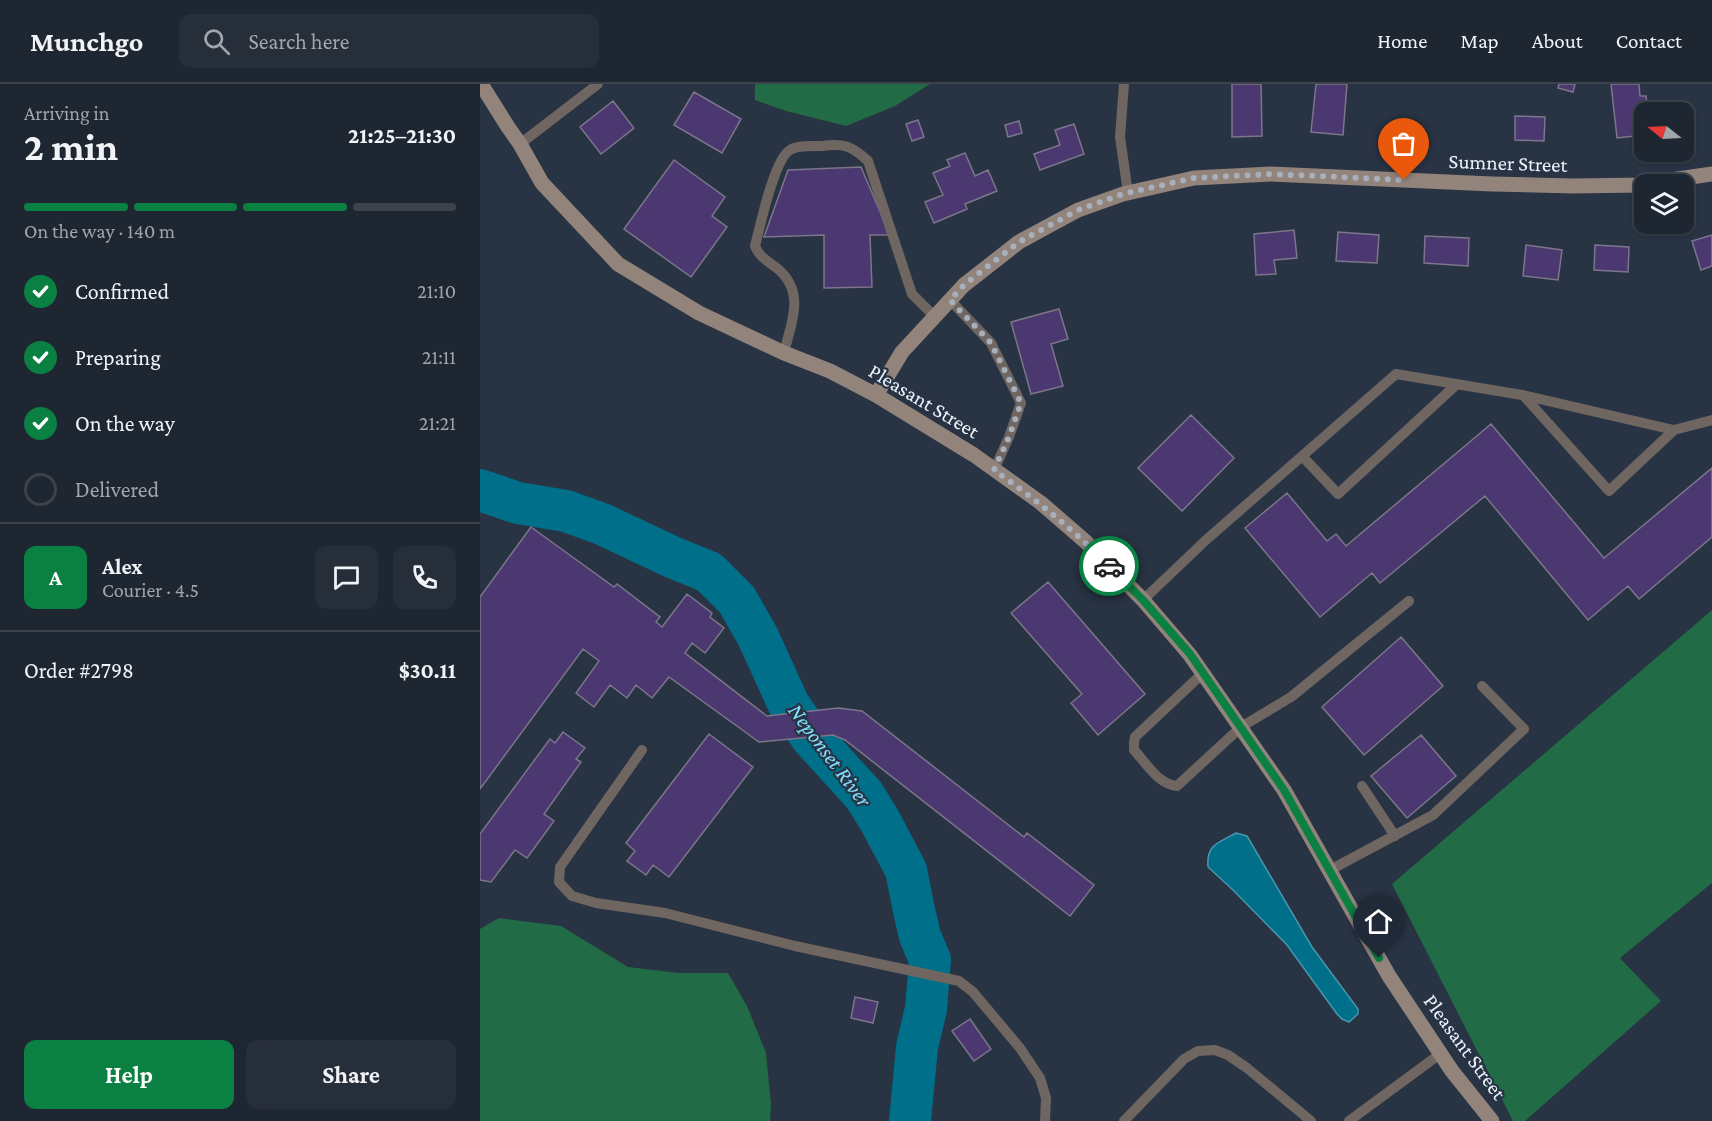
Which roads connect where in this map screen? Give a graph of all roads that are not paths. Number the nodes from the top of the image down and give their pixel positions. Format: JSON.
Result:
{"nodes":[{"id":1,"x":481,"y":84,"type":"edge"},
{"id":2,"x":598,"y":84,"type":"edge"},
{"id":3,"x":1124,"y":84,"type":"edge"},
{"id":4,"x":520,"y":144,"type":"junction"},
{"id":5,"x":1712,"y":174,"type":"edge"},
{"id":6,"x":1694,"y":177,"type":"edge"},
{"id":7,"x":1634,"y":184,"type":"edge"},
{"id":8,"x":1128,"y":193,"type":"junction"},
{"id":9,"x":950,"y":300,"type":"junction"},
{"id":10,"x":935,"y":316,"type":"junction"},
{"id":11,"x":784,"y":353,"type":"junction"},
{"id":12,"x":1457,"y":384,"type":"junction"},
{"id":13,"x":876,"y":395,"type":"junction"},
{"id":14,"x":1522,"y":395,"type":"junction"},
{"id":15,"x":1712,"y":420,"type":"edge"},
{"id":16,"x":1674,"y":430,"type":"junction"},
{"id":17,"x":1302,"y":456,"type":"junction"},
{"id":18,"x":994,"y":470,"type":"junction"},
{"id":19,"x":1143,"y":600,"type":"junction"},
{"id":20,"x":1409,"y":601,"type":"dead end"},
{"id":21,"x":1203,"y":673,"type":"junction"},
{"id":22,"x":1482,"y":687,"type":"dead end"},
{"id":23,"x":1241,"y":727,"type":"junction"},
{"id":24,"x":642,"y":750,"type":"dead end"},
{"id":25,"x":1362,"y":786,"type":"dead end"},
{"id":26,"x":1395,"y":836,"type":"junction"},
{"id":27,"x":1330,"y":870,"type":"junction"},
{"id":28,"x":1440,"y":1054,"type":"junction"},
{"id":29,"x":1045,"y":1121,"type":"edge"},
{"id":30,"x":1124,"y":1121,"type":"edge"},
{"id":31,"x":1311,"y":1121,"type":"edge"},
{"id":32,"x":1349,"y":1121,"type":"edge"},
{"id":33,"x":1492,"y":1121,"type":"edge"}],
"edges":[{"from":1,"to":4,"type":"street","name":"Pleasant Street"},
{"from":2,"to":4,"type":"lane"},
{"from":3,"to":8,"type":"lane"},
{"from":4,"to":11,"type":"street","name":"Pleasant Street"},
{"from":5,"to":6,"type":"street","name":"Sumner Street"},
{"from":7,"to":8,"type":"street","name":"Sumner Street"},
{"from":8,"to":9,"type":"street","name":"Sumner Street"},
{"from":9,"to":10,"type":"street","name":"Sumner Street"},
{"from":9,"to":18,"type":"lane"},
{"from":10,"to":11,"type":"lane"},
{"from":10,"to":13,"type":"street","name":"Sumner Street"},
{"from":11,"to":13,"type":"street","name":"Pleasant Street"},
{"from":12,"to":14,"type":"lane"},
{"from":12,"to":17,"type":"lane"},
{"from":12,"to":17,"type":"lane"},
{"from":13,"to":18,"type":"street","name":"Pleasant Street"},
{"from":14,"to":16,"type":"lane"},
{"from":14,"to":16,"type":"lane"},
{"from":15,"to":16,"type":"lane"},
{"from":17,"to":19,"type":"lane"},
{"from":18,"to":19,"type":"street","name":"Pleasant Street"},
{"from":19,"to":21,"type":"street","name":"Pleasant Street"},
{"from":20,"to":23,"type":"lane"},
{"from":21,"to":23,"type":"street","name":"Pleasant Street"},
{"from":21,"to":23,"type":"lane"},
{"from":22,"to":26,"type":"lane"},
{"from":23,"to":27,"type":"street","name":"Pleasant Street"},
{"from":24,"to":29,"type":"lane"},
{"from":25,"to":26,"type":"lane"},
{"from":26,"to":27,"type":"lane"},
{"from":27,"to":28,"type":"street","name":"Pleasant Street"},
{"from":28,"to":32,"type":"lane"},
{"from":28,"to":33,"type":"street","name":"Pleasant Street"},
{"from":30,"to":31,"type":"lane"}]}
